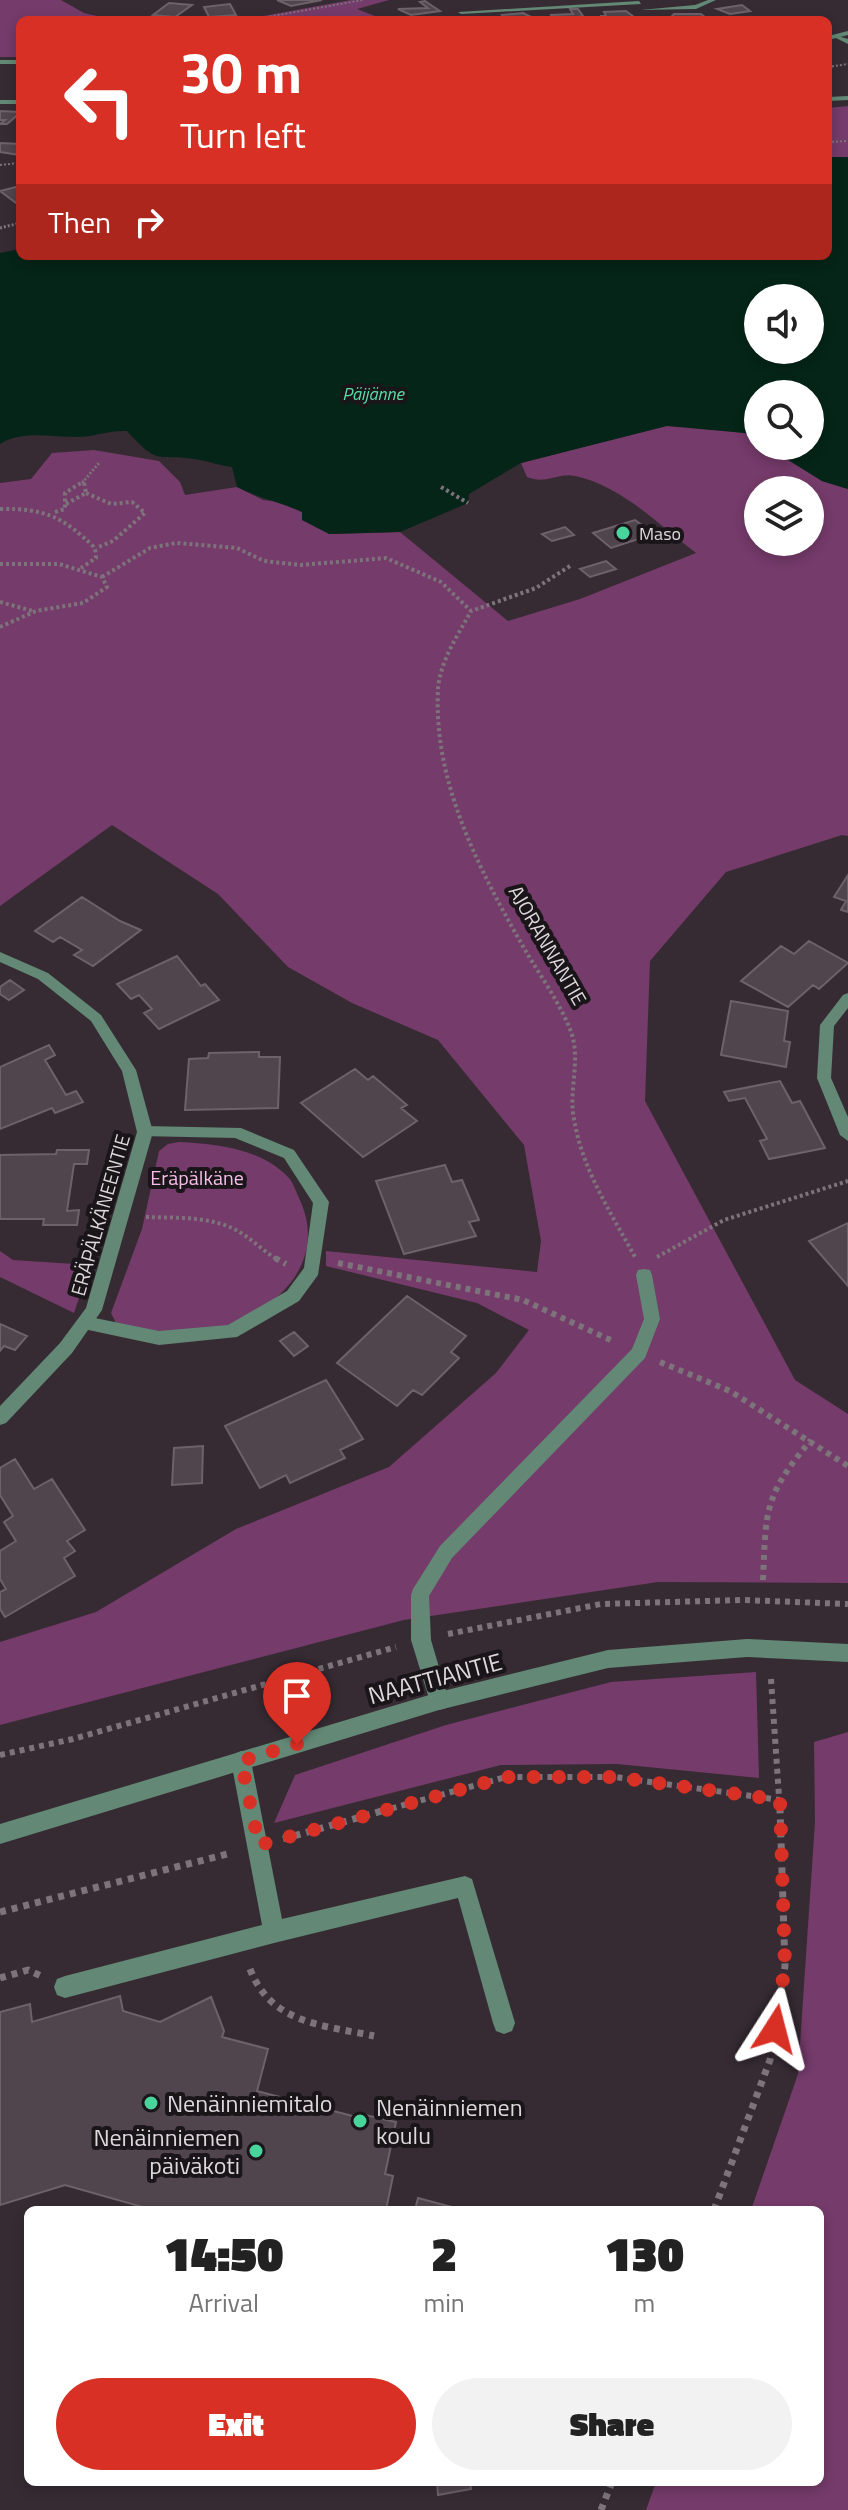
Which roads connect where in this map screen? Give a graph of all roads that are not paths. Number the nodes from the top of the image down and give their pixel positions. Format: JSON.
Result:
{"nodes":[{"id":1,"x":713,"y":0,"type":"edge"},
{"id":2,"x":639,"y":5,"type":"edge"},
{"id":3,"x":461,"y":12,"type":"dead end"},
{"id":4,"x":848,"y":33,"type":"edge"},
{"id":5,"x":832,"y":37,"type":"edge"},
{"id":6,"x":848,"y":42,"type":"edge"},
{"id":7,"x":0,"y":957,"type":"edge"},
{"id":8,"x":848,"y":998,"type":"edge"},
{"id":9,"x":145,"y":1132,"type":"junction"},
{"id":10,"x":848,"y":1135,"type":"edge"},
{"id":11,"x":644,"y":1275,"type":"road end"},
{"id":12,"x":85,"y":1323,"type":"junction"},
{"id":13,"x":0,"y":1418,"type":"edge"},
{"id":14,"x":848,"y":1653,"type":"edge"},
{"id":15,"x":439,"y":1701,"type":"junction"},
{"id":16,"x":241,"y":1761,"type":"junction"},
{"id":17,"x":0,"y":1834,"type":"edge"},
{"id":18,"x":274,"y":1932,"type":"junction"},
{"id":19,"x":65,"y":1987,"type":"road end"},
{"id":20,"x":504,"y":2023,"type":"dead end"}],
"edges":[{"from":1,"to":2,"type":"street"},
{"from":2,"to":3,"type":"street"},
{"from":4,"to":5,"type":"street"},
{"from":5,"to":6,"type":"street"},
{"from":7,"to":9,"type":"street","name":"ERÄPÄLKÄNEENTIE"},
{"from":8,"to":10,"type":"street"},
{"from":9,"to":12,"type":"street","name":"ERÄPÄLKÄNEENTIE"},
{"from":9,"to":12,"type":"street"},
{"from":11,"to":15,"type":"street"},
{"from":12,"to":13,"type":"street","name":"ERÄPÄLKÄNEENTIE"},
{"from":14,"to":15,"type":"street","name":"NAATTIANTIE"},
{"from":15,"to":16,"type":"street","name":"NAATTIANTIE"},
{"from":16,"to":17,"type":"street","name":"NAATTIANTIE"},
{"from":16,"to":18,"type":"street"},
{"from":18,"to":19,"type":"street"},
{"from":18,"to":20,"type":"street"}]}
